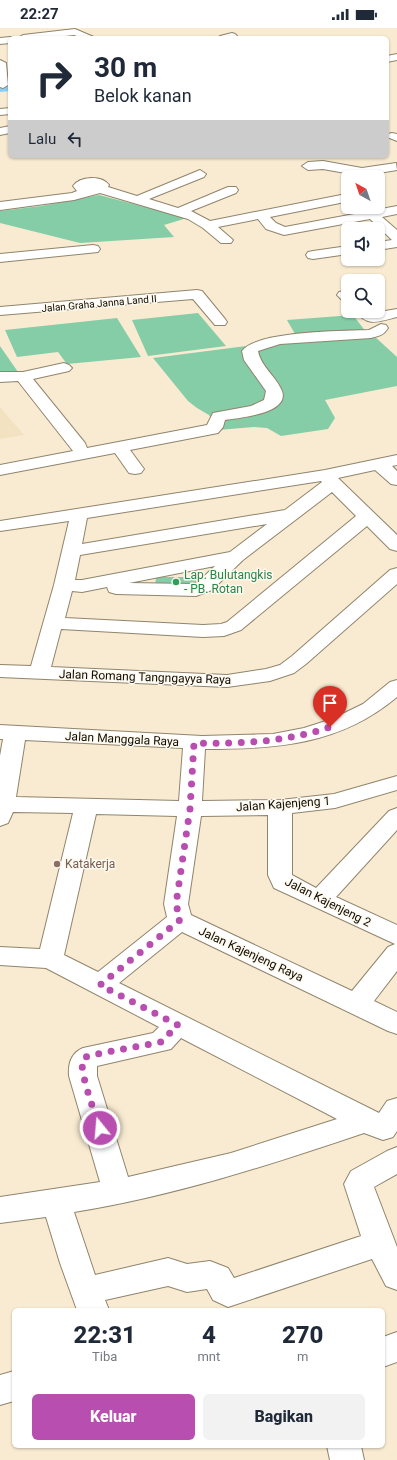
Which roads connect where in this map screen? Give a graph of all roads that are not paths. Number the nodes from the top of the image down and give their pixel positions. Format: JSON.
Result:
{"nodes":[{"id":1,"x":40,"y":36,"type":"edge"},
{"id":2,"x":86,"y":36,"type":"edge"},
{"id":3,"x":3,"y":60,"type":"edge"},
{"id":4,"x":5,"y":88,"type":"edge"},
{"id":5,"x":379,"y":159,"type":"dead end"},
{"id":6,"x":308,"y":166,"type":"dead end"},
{"id":7,"x":397,"y":167,"type":"edge"},
{"id":8,"x":200,"y":174,"type":"dead end"},
{"id":9,"x":89,"y":189,"type":"junction"},
{"id":10,"x":232,"y":190,"type":"dead end"},
{"id":11,"x":243,"y":197,"type":"dead end"},
{"id":12,"x":341,"y":199,"type":"dead end"},
{"id":13,"x":137,"y":200,"type":"junction"},
{"id":14,"x":0,"y":202,"type":"edge"},
{"id":15,"x":197,"y":204,"type":"junction"},
{"id":16,"x":0,"y":206,"type":"edge"},
{"id":17,"x":397,"y":210,"type":"edge"},
{"id":18,"x":179,"y":212,"type":"junction"},
{"id":19,"x":373,"y":215,"type":"junction"},
{"id":20,"x":264,"y":218,"type":"junction"},
{"id":21,"x":208,"y":225,"type":"junction"},
{"id":22,"x":397,"y":237,"type":"edge"},
{"id":23,"x":226,"y":240,"type":"dead end"},
{"id":24,"x":397,"y":243,"type":"edge"},
{"id":25,"x":385,"y":245,"type":"edge"},
{"id":26,"x":93,"y":249,"type":"dead end"},
{"id":27,"x":341,"y":251,"type":"edge"},
{"id":28,"x":313,"y":255,"type":"dead end"},
{"id":29,"x":0,"y":258,"type":"edge"},
{"id":30,"x":192,"y":280,"type":"dead end"},
{"id":31,"x":197,"y":294,"type":"junction"},
{"id":32,"x":0,"y":311,"type":"edge"},
{"id":33,"x":397,"y":313,"type":"edge"},
{"id":34,"x":385,"y":315,"type":"edge"},
{"id":35,"x":220,"y":322,"type":"dead end"},
{"id":36,"x":381,"y":328,"type":"dead end"},
{"id":37,"x":64,"y":368,"type":"dead end"},
{"id":38,"x":0,"y":377,"type":"edge"},
{"id":39,"x":23,"y":377,"type":"junction"},
{"id":40,"x":79,"y":447,"type":"dead end"},
{"id":41,"x":120,"y":448,"type":"junction"},
{"id":42,"x":397,"y":460,"type":"edge"},
{"id":43,"x":379,"y":464,"type":"junction"},
{"id":44,"x":135,"y":469,"type":"dead end"},
{"id":45,"x":0,"y":470,"type":"edge"},
{"id":46,"x":328,"y":479,"type":"junction"},
{"id":47,"x":397,"y":480,"type":"edge"},
{"id":48,"x":79,"y":514,"type":"junction"},
{"id":49,"x":290,"y":514,"type":"junction"},
{"id":50,"x":367,"y":516,"type":"junction"},
{"id":51,"x":0,"y":526,"type":"edge"},
{"id":52,"x":397,"y":545,"type":"edge"},
{"id":53,"x":72,"y":551,"type":"junction"},
{"id":54,"x":236,"y":556,"type":"junction"},
{"id":55,"x":397,"y":574,"type":"edge"},
{"id":56,"x":73,"y":585,"type":"junction"},
{"id":57,"x":52,"y":624,"type":"junction"},
{"id":58,"x":0,"y":671,"type":"edge"},
{"id":59,"x":39,"y":673,"type":"junction"},
{"id":60,"x":397,"y":686,"type":"edge"},
{"id":61,"x":7,"y":732,"type":"edge"},
{"id":62,"x":194,"y":743,"type":"junction"},
{"id":63,"x":397,"y":782,"type":"edge"},
{"id":64,"x":86,"y":807,"type":"junction"},
{"id":65,"x":280,"y":807,"type":"junction"},
{"id":66,"x":190,"y":809,"type":"junction"},
{"id":67,"x":2,"y":811,"type":"edge"},
{"id":68,"x":397,"y":816,"type":"edge"},
{"id":69,"x":319,"y":900,"type":"junction"},
{"id":70,"x":180,"y":920,"type":"junction"},
{"id":71,"x":397,"y":936,"type":"edge"},
{"id":72,"x":397,"y":953,"type":"edge"},
{"id":73,"x":0,"y":956,"type":"edge"},
{"id":74,"x":50,"y":959,"type":"junction"},
{"id":75,"x":100,"y":985,"type":"junction"},
{"id":76,"x":357,"y":1004,"type":"junction"},
{"id":77,"x":397,"y":1024,"type":"edge"},
{"id":78,"x":178,"y":1025,"type":"junction"},
{"id":79,"x":386,"y":1124,"type":"edge"},
{"id":80,"x":397,"y":1159,"type":"edge"},
{"id":81,"x":118,"y":1192,"type":"junction"},
{"id":82,"x":57,"y":1204,"type":"junction"},
{"id":83,"x":0,"y":1210,"type":"edge"},
{"id":84,"x":379,"y":1243,"type":"junction"},
{"id":85,"x":397,"y":1276,"type":"edge"},
{"id":86,"x":90,"y":1300,"type":"edge"},
{"id":87,"x":397,"y":1347,"type":"edge"},
{"id":88,"x":385,"y":1351,"type":"edge"},
{"id":89,"x":12,"y":1387,"type":"edge"},
{"id":90,"x":0,"y":1390,"type":"edge"},
{"id":91,"x":345,"y":1448,"type":"edge"},
{"id":92,"x":348,"y":1460,"type":"edge"}],
"edges":[{"from":1,"to":2,"type":"street"},
{"from":3,"to":4,"type":"street"},
{"from":5,"to":7,"type":"street"},
{"from":6,"to":7,"type":"street"},
{"from":8,"to":13,"type":"street"},
{"from":9,"to":13,"type":"street"},
{"from":9,"to":14,"type":"street"},
{"from":9,"to":16,"type":"street"},
{"from":10,"to":15,"type":"street"},
{"from":11,"to":15,"type":"street"},
{"from":12,"to":20,"type":"street"},
{"from":13,"to":18,"type":"street"},
{"from":15,"to":18,"type":"street"},
{"from":17,"to":19,"type":"street"},
{"from":18,"to":21,"type":"street"},
{"from":19,"to":20,"type":"street"},
{"from":19,"to":22,"type":"street"},
{"from":20,"to":21,"type":"street"},
{"from":21,"to":23,"type":"street"},
{"from":24,"to":25,"type":"street"},
{"from":26,"to":29,"type":"street"},
{"from":27,"to":28,"type":"street"},
{"from":30,"to":31,"type":"street"},
{"from":31,"to":32,"type":"street","name":"Jalan Graha Janna Land II"},
{"from":31,"to":35,"type":"street"},
{"from":33,"to":34,"type":"street"},
{"from":36,"to":41,"type":"street"},
{"from":37,"to":39,"type":"street"},
{"from":38,"to":39,"type":"street"},
{"from":39,"to":40,"type":"street"},
{"from":41,"to":44,"type":"street"},
{"from":41,"to":45,"type":"street"},
{"from":42,"to":43,"type":"street"},
{"from":43,"to":46,"type":"street"},
{"from":43,"to":47,"type":"street"},
{"from":46,"to":48,"type":"street"},
{"from":46,"to":49,"type":"street"},
{"from":46,"to":50,"type":"street"},
{"from":48,"to":51,"type":"street"},
{"from":48,"to":53,"type":"street"},
{"from":49,"to":53,"type":"street"},
{"from":49,"to":54,"type":"street"},
{"from":50,"to":52,"type":"street"},
{"from":50,"to":57,"type":"street"},
{"from":53,"to":56,"type":"street"},
{"from":54,"to":56,"type":"street"},
{"from":54,"to":56,"type":"street"},
{"from":55,"to":59,"type":"street","name":"Jalan Romang Tangngayya Raya"},
{"from":56,"to":57,"type":"street"},
{"from":57,"to":59,"type":"street"},
{"from":58,"to":59,"type":"street","name":"Jalan Romang Tangngayya Raya"},
{"from":60,"to":62,"type":"street","name":"Jalan Manggala Raya"},
{"from":61,"to":62,"type":"street","name":"Jalan Manggala Raya"},
{"from":61,"to":67,"type":"street"},
{"from":62,"to":66,"type":"street"},
{"from":63,"to":65,"type":"street","name":"Jalan Kajenjeng 1"},
{"from":64,"to":66,"type":"street","name":"Jalan Kajenjeng 1"},
{"from":64,"to":67,"type":"street","name":"Jalan Kajenjeng 1"},
{"from":64,"to":74,"type":"street"},
{"from":65,"to":66,"type":"street","name":"Jalan Kajenjeng 1"},
{"from":65,"to":69,"type":"street","name":"Jalan Kajenjeng 2"},
{"from":66,"to":70,"type":"street"},
{"from":68,"to":69,"type":"street"},
{"from":69,"to":71,"type":"street","name":"Jalan Kajenjeng 2"},
{"from":70,"to":75,"type":"street"},
{"from":70,"to":76,"type":"street","name":"Jalan Kajenjeng Raya"},
{"from":72,"to":76,"type":"street"},
{"from":73,"to":74,"type":"street"},
{"from":74,"to":75,"type":"street"},
{"from":75,"to":78,"type":"street"},
{"from":76,"to":77,"type":"street","name":"Jalan Kajenjeng Raya"},
{"from":78,"to":79,"type":"street"},
{"from":78,"to":81,"type":"street"},
{"from":79,"to":81,"type":"street"},
{"from":80,"to":84,"type":"street"},
{"from":81,"to":82,"type":"street"},
{"from":82,"to":83,"type":"street"},
{"from":82,"to":86,"type":"street"},
{"from":84,"to":85,"type":"street"},
{"from":84,"to":86,"type":"street"},
{"from":87,"to":88,"type":"street"},
{"from":89,"to":90,"type":"street"},
{"from":91,"to":92,"type":"street"}]}
